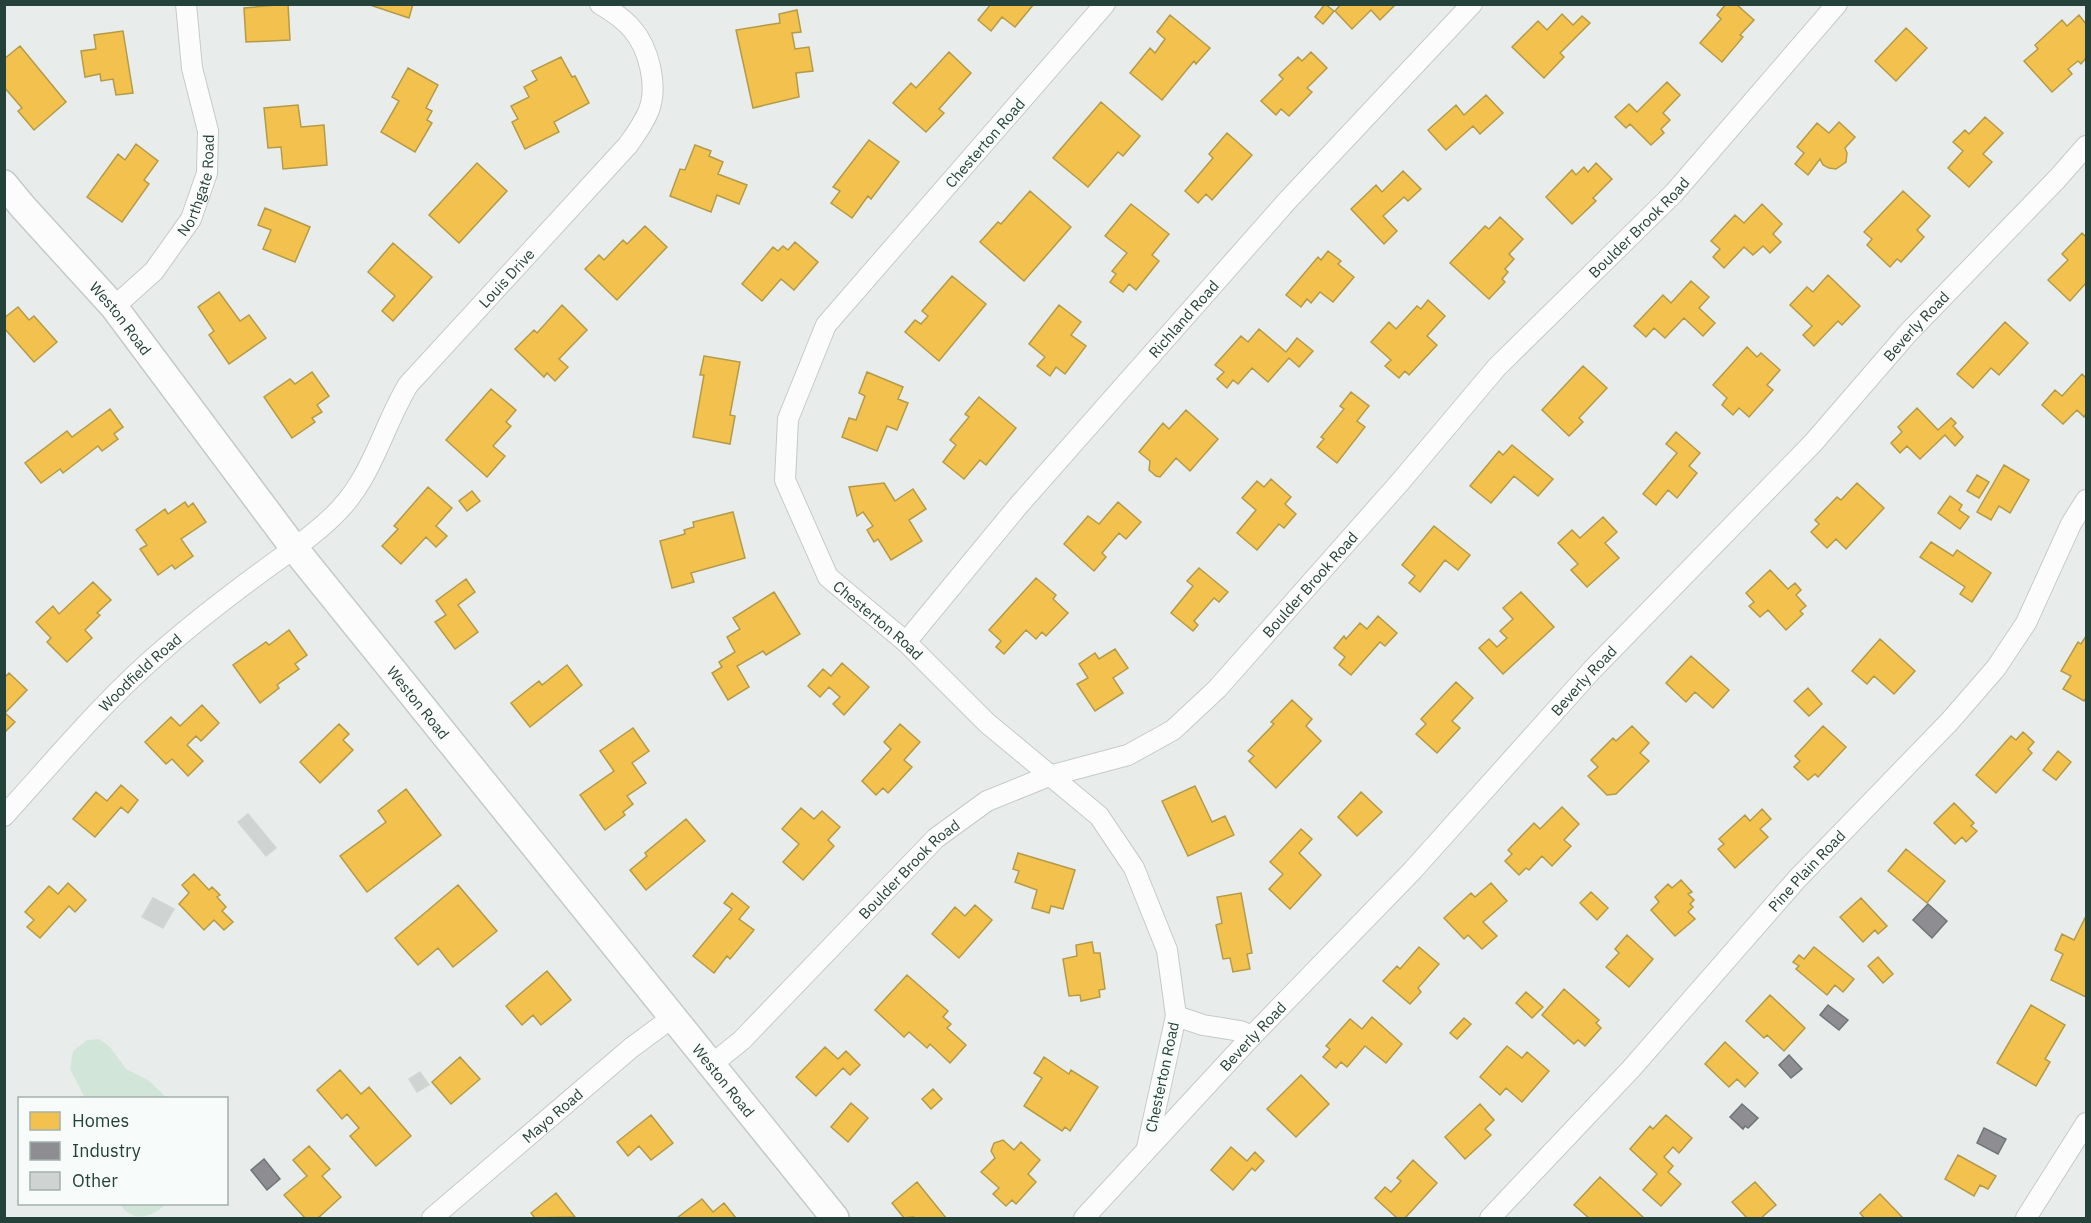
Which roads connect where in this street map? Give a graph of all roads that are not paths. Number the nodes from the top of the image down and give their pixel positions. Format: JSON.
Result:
{"nodes":[{"id":1,"x":186,"y":4,"type":"edge"},
{"id":2,"x":600,"y":4,"type":"edge"},
{"id":3,"x":1105,"y":4,"type":"edge"},
{"id":4,"x":1472,"y":4,"type":"edge"},
{"id":5,"x":1837,"y":4,"type":"edge"},
{"id":6,"x":2086,"y":146,"type":"edge"},
{"id":7,"x":4,"y":184,"type":"edge"},
{"id":8,"x":14,"y":214,"type":"edge"},
{"id":9,"x":114,"y":307,"type":"junction"},
{"id":10,"x":2086,"y":500,"type":"edge"},
{"id":11,"x":294,"y":548,"type":"junction"},
{"id":12,"x":906,"y":642,"type":"junction"},
{"id":13,"x":1049,"y":776,"type":"junction"},
{"id":14,"x":4,"y":816,"type":"edge"},
{"id":15,"x":1176,"y":1016,"type":"junction"},
{"id":16,"x":673,"y":1017,"type":"junction"},
{"id":17,"x":1252,"y":1036,"type":"junction"},
{"id":18,"x":711,"y":1065,"type":"junction"},
{"id":19,"x":2086,"y":1123,"type":"edge"},
{"id":20,"x":1146,"y":1151,"type":"junction"},
{"id":21,"x":435,"y":1218,"type":"edge"},
{"id":22,"x":835,"y":1218,"type":"edge"},
{"id":23,"x":1084,"y":1218,"type":"edge"},
{"id":24,"x":1490,"y":1218,"type":"edge"},
{"id":25,"x":2026,"y":1218,"type":"edge"}],
"edges":[{"from":1,"to":9,"type":"street","name":"Northgate Road"},
{"from":2,"to":11,"type":"street","name":"Louis Drive"},
{"from":3,"to":12,"type":"street","name":"Chesterton Road"},
{"from":4,"to":12,"type":"street","name":"Richland Road"},
{"from":5,"to":13,"type":"street","name":"Boulder Brook Road"},
{"from":6,"to":17,"type":"street","name":"Beverly Road"},
{"from":7,"to":8,"type":"main road","name":"Weston Road"},
{"from":8,"to":9,"type":"main road","name":"Weston Road"},
{"from":9,"to":11,"type":"main road","name":"Weston Road"},
{"from":10,"to":24,"type":"street","name":"Pine Plain Road"},
{"from":11,"to":14,"type":"street","name":"Woodfield Road"},
{"from":11,"to":16,"type":"main road","name":"Weston Road"},
{"from":12,"to":13,"type":"street","name":"Chesterton Road"},
{"from":13,"to":15,"type":"street","name":"Chesterton Road"},
{"from":13,"to":18,"type":"street","name":"Boulder Brook Road"},
{"from":15,"to":17,"type":"street"},
{"from":15,"to":20,"type":"street","name":"Chesterton Road"},
{"from":16,"to":18,"type":"main road","name":"Weston Road"},
{"from":16,"to":21,"type":"street","name":"Mayo Road"},
{"from":17,"to":20,"type":"street","name":"Beverly Road"},
{"from":18,"to":22,"type":"main road","name":"Weston Road"},
{"from":19,"to":25,"type":"street"},
{"from":20,"to":23,"type":"street","name":"Beverly Road"}]}
